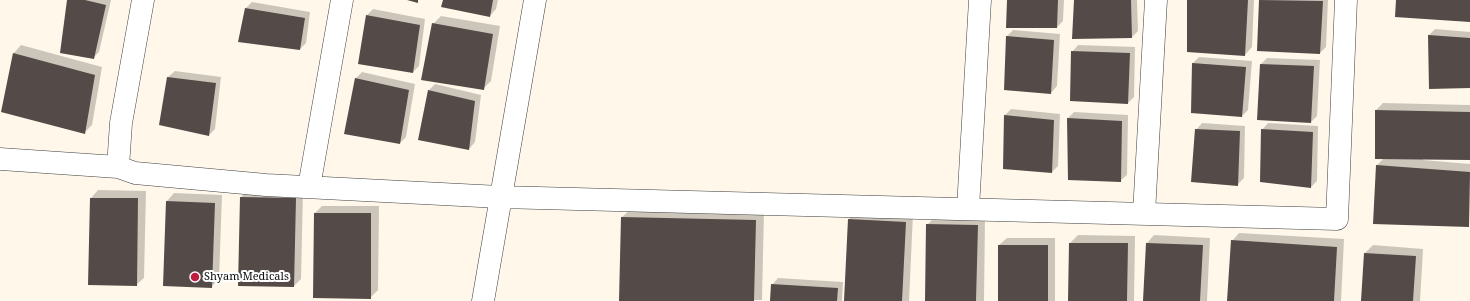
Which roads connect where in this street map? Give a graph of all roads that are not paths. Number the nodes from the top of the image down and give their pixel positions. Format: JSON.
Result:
{"nodes":[{"id":1,"x":143,"y":0,"type":"edge"},
{"id":2,"x":342,"y":0,"type":"edge"},
{"id":3,"x":535,"y":0,"type":"edge"},
{"id":4,"x":980,"y":0,"type":"edge"},
{"id":5,"x":1156,"y":0,"type":"edge"},
{"id":6,"x":1346,"y":0,"type":"edge"},
{"id":7,"x":0,"y":160,"type":"edge"},
{"id":8,"x":118,"y":167,"type":"junction"},
{"id":9,"x":309,"y":187,"type":"junction"},
{"id":10,"x":500,"y":197,"type":"junction"},
{"id":11,"x":968,"y":208,"type":"junction"},
{"id":12,"x":1144,"y":213,"type":"junction"},
{"id":13,"x":483,"y":301,"type":"edge"}],
"edges":[{"from":1,"to":8,"type":"street"},
{"from":2,"to":9,"type":"street"},
{"from":3,"to":10,"type":"street"},
{"from":4,"to":11,"type":"street"},
{"from":5,"to":12,"type":"street"},
{"from":6,"to":12,"type":"street"},
{"from":7,"to":8,"type":"street"},
{"from":8,"to":9,"type":"street"},
{"from":9,"to":10,"type":"street"},
{"from":10,"to":11,"type":"street"},
{"from":10,"to":13,"type":"street"},
{"from":11,"to":12,"type":"street"}]}
